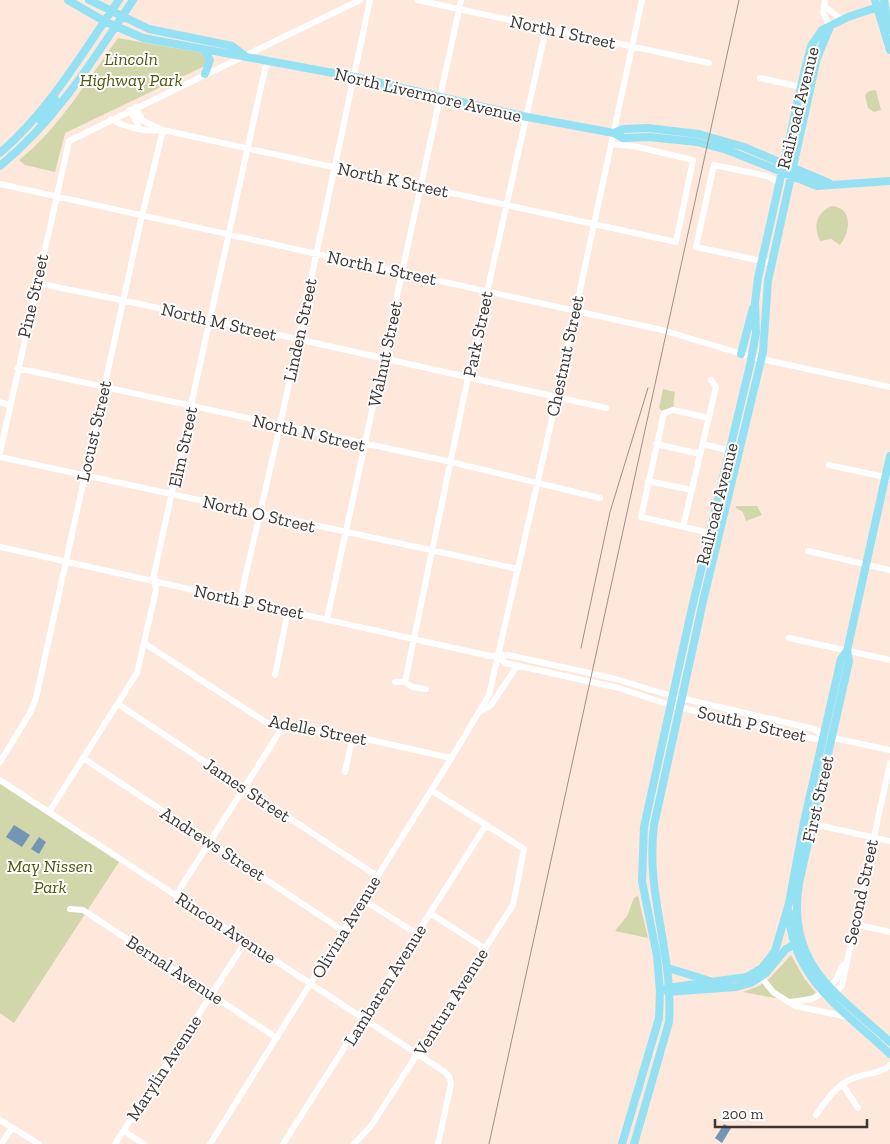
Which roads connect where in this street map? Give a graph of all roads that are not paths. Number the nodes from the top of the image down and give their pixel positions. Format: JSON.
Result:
{"nodes":[{"id":1,"x":68,"y":0,"type":"edge"},
{"id":2,"x":89,"y":0,"type":"edge"},
{"id":3,"x":119,"y":0,"type":"edge"},
{"id":4,"x":133,"y":0,"type":"edge"},
{"id":5,"x":360,"y":0,"type":"edge"},
{"id":6,"x":370,"y":0,"type":"edge"},
{"id":7,"x":417,"y":0,"type":"edge"},
{"id":8,"x":461,"y":0,"type":"edge"},
{"id":9,"x":642,"y":0,"type":"edge"},
{"id":10,"x":824,"y":3,"type":"edge"},
{"id":11,"x":882,"y":3,"type":"edge"},
{"id":12,"x":459,"y":9,"type":"junction"},
{"id":13,"x":111,"y":12,"type":"junction"},
{"id":14,"x":122,"y":17,"type":"junction"},
{"id":15,"x":842,"y":20,"type":"junction"},
{"id":16,"x":104,"y":21,"type":"junction"},
{"id":17,"x":116,"y":26,"type":"junction"},
{"id":18,"x":830,"y":28,"type":"junction"},
{"id":19,"x":546,"y":29,"type":"junction"},
{"id":20,"x":890,"y":32,"type":"edge"},
{"id":21,"x":633,"y":47,"type":"junction"},
{"id":22,"x":204,"y":50,"type":"junction"},
{"id":23,"x":890,"y":50,"type":"edge"},
{"id":24,"x":244,"y":55,"type":"junction"},
{"id":25,"x":270,"y":60,"type":"junction"},
{"id":26,"x":709,"y":63,"type":"dead end"},
{"id":27,"x":205,"y":74,"type":"junction"},
{"id":28,"x":354,"y":77,"type":"junction"},
{"id":29,"x":760,"y":78,"type":"dead end"},
{"id":30,"x":801,"y":87,"type":"junction"},
{"id":31,"x":54,"y":96,"type":"junction"},
{"id":32,"x":442,"y":97,"type":"junction"},
{"id":33,"x":133,"y":108,"type":"junction"},
{"id":34,"x":527,"y":117,"type":"junction"},
{"id":35,"x":111,"y":119,"type":"junction"},
{"id":36,"x":140,"y":129,"type":"junction"},
{"id":37,"x":163,"y":130,"type":"junction"},
{"id":38,"x":614,"y":133,"type":"junction"},
{"id":39,"x":30,"y":140,"type":"junction"},
{"id":40,"x":612,"y":144,"type":"junction"},
{"id":41,"x":247,"y":148,"type":"junction"},
{"id":42,"x":0,"y":153,"type":"edge"},
{"id":43,"x":0,"y":166,"type":"edge"},
{"id":44,"x":334,"y":168,"type":"junction"},
{"id":45,"x":782,"y":168,"type":"junction"},
{"id":46,"x":791,"y":173,"type":"junction"},
{"id":47,"x":890,"y":181,"type":"edge"},
{"id":48,"x":779,"y":182,"type":"junction"},
{"id":49,"x":0,"y":184,"type":"edge"},
{"id":50,"x":420,"y":186,"type":"junction"},
{"id":51,"x":56,"y":197,"type":"junction"},
{"id":52,"x":506,"y":205,"type":"junction"},
{"id":53,"x":142,"y":215,"type":"junction"},
{"id":54,"x":592,"y":224,"type":"junction"},
{"id":55,"x":229,"y":234,"type":"junction"},
{"id":56,"x":316,"y":253,"type":"junction"},
{"id":57,"x":762,"y":261,"type":"junction"},
{"id":58,"x":772,"y":263,"type":"junction"},
{"id":59,"x":402,"y":272,"type":"junction"},
{"id":60,"x":36,"y":283,"type":"junction"},
{"id":61,"x":487,"y":291,"type":"junction"},
{"id":62,"x":756,"y":293,"type":"junction"},
{"id":63,"x":123,"y":301,"type":"junction"},
{"id":64,"x":575,"y":310,"type":"junction"},
{"id":65,"x":210,"y":321,"type":"junction"},
{"id":66,"x":298,"y":340,"type":"junction"},
{"id":67,"x":742,"y":354,"type":"junction"},
{"id":68,"x":752,"y":357,"type":"junction"},
{"id":69,"x":761,"y":359,"type":"junction"},
{"id":70,"x":385,"y":360,"type":"junction"},
{"id":71,"x":17,"y":368,"type":"junction"},
{"id":72,"x":468,"y":377,"type":"junction"},
{"id":73,"x":710,"y":380,"type":"dead end"},
{"id":74,"x":104,"y":387,"type":"junction"},
{"id":75,"x":890,"y":387,"type":"edge"},
{"id":76,"x":557,"y":397,"type":"junction"},
{"id":77,"x":0,"y":402,"type":"edge"},
{"id":78,"x":9,"y":405,"type":"junction"},
{"id":79,"x":192,"y":406,"type":"junction"},
{"id":80,"x":606,"y":408,"type":"dead end"},
{"id":81,"x":709,"y":418,"type":"junction"},
{"id":82,"x":280,"y":426,"type":"junction"},
{"id":83,"x":656,"y":444,"type":"junction"},
{"id":84,"x":703,"y":444,"type":"junction"},
{"id":85,"x":365,"y":445,"type":"junction"},
{"id":86,"x":731,"y":451,"type":"junction"},
{"id":87,"x":0,"y":453,"type":"edge"},
{"id":88,"x":696,"y":453,"type":"dead end"},
{"id":89,"x":739,"y":453,"type":"junction"},
{"id":90,"x":0,"y":456,"type":"edge"},
{"id":91,"x":890,"y":456,"type":"edge"},
{"id":92,"x":450,"y":462,"type":"junction"},
{"id":93,"x":828,"y":465,"type":"dead end"},
{"id":94,"x":84,"y":476,"type":"junction"},
{"id":95,"x":888,"y":478,"type":"edge"},
{"id":96,"x":648,"y":481,"type":"junction"},
{"id":97,"x":538,"y":482,"type":"junction"},
{"id":98,"x":686,"y":489,"type":"dead end"},
{"id":99,"x":172,"y":495,"type":"junction"},
{"id":100,"x":600,"y":498,"type":"dead end"},
{"id":101,"x":259,"y":513,"type":"junction"},
{"id":102,"x":683,"y":527,"type":"junction"},
{"id":103,"x":346,"y":533,"type":"junction"},
{"id":104,"x":710,"y":533,"type":"junction"},
{"id":105,"x":719,"y":535,"type":"junction"},
{"id":106,"x":0,"y":547,"type":"edge"},
{"id":107,"x":808,"y":551,"type":"dead end"},
{"id":108,"x":432,"y":552,"type":"junction"},
{"id":109,"x":65,"y":562,"type":"junction"},
{"id":110,"x":867,"y":564,"type":"junction"},
{"id":111,"x":518,"y":569,"type":"junction"},
{"id":112,"x":890,"y":570,"type":"edge"},
{"id":113,"x":155,"y":582,"type":"junction"},
{"id":114,"x":240,"y":600,"type":"junction"},
{"id":115,"x":288,"y":611,"type":"junction"},
{"id":116,"x":327,"y":619,"type":"junction"},
{"id":117,"x":789,"y":638,"type":"dead end"},
{"id":118,"x":414,"y":639,"type":"junction"},
{"id":119,"x":144,"y":643,"type":"junction"},
{"id":120,"x":847,"y":651,"type":"junction"},
{"id":121,"x":498,"y":656,"type":"junction"},
{"id":122,"x":890,"y":660,"type":"edge"},
{"id":123,"x":517,"y":666,"type":"junction"},
{"id":124,"x":275,"y":675,"type":"dead end"},
{"id":125,"x":395,"y":682,"type":"dead end"},
{"id":126,"x":405,"y":682,"type":"junction"},
{"id":127,"x":426,"y":689,"type":"dead end"},
{"id":128,"x":672,"y":696,"type":"junction"},
{"id":129,"x":682,"y":698,"type":"junction"},
{"id":130,"x":118,"y":704,"type":"junction"},
{"id":131,"x":670,"y":705,"type":"junction"},
{"id":132,"x":679,"y":707,"type":"junction"},
{"id":133,"x":481,"y":711,"type":"junction"},
{"id":134,"x":284,"y":725,"type":"junction"},
{"id":135,"x":353,"y":736,"type":"junction"},
{"id":136,"x":828,"y":737,"type":"junction"},
{"id":137,"x":890,"y":750,"type":"edge"},
{"id":138,"x":83,"y":758,"type":"junction"},
{"id":139,"x":452,"y":758,"type":"junction"},
{"id":140,"x":0,"y":762,"type":"edge"},
{"id":141,"x":890,"y":763,"type":"edge"},
{"id":142,"x":345,"y":772,"type":"dead end"},
{"id":143,"x":0,"y":780,"type":"edge"},
{"id":144,"x":245,"y":788,"type":"junction"},
{"id":145,"x":431,"y":790,"type":"junction"},
{"id":146,"x":49,"y":812,"type":"junction"},
{"id":147,"x":804,"y":822,"type":"junction"},
{"id":148,"x":812,"y":824,"type":"junction"},
{"id":149,"x":486,"y":825,"type":"junction"},
{"id":150,"x":872,"y":837,"type":"junction"},
{"id":151,"x":890,"y":841,"type":"edge"},
{"id":152,"x":210,"y":842,"type":"junction"},
{"id":153,"x":377,"y":876,"type":"junction"},
{"id":154,"x":176,"y":895,"type":"junction"},
{"id":155,"x":362,"y":899,"type":"junction"},
{"id":156,"x":789,"y":903,"type":"junction"},
{"id":157,"x":70,"y":909,"type":"dead end"},
{"id":158,"x":430,"y":913,"type":"junction"},
{"id":159,"x":854,"y":924,"type":"junction"},
{"id":160,"x":342,"y":930,"type":"junction"},
{"id":161,"x":890,"y":932,"type":"edge"},
{"id":162,"x":417,"y":934,"type":"junction"},
{"id":163,"x":246,"y":941,"type":"junction"},
{"id":164,"x":797,"y":943,"type":"junction"},
{"id":165,"x":484,"y":948,"type":"junction"},
{"id":166,"x":668,"y":968,"type":"junction"},
{"id":167,"x":759,"y":975,"type":"junction"},
{"id":168,"x":712,"y":982,"type":"junction"},
{"id":169,"x":311,"y":984,"type":"junction"},
{"id":170,"x":670,"y":990,"type":"junction"},
{"id":171,"x":830,"y":990,"type":"junction"},
{"id":172,"x":660,"y":991,"type":"junction"},
{"id":173,"x":211,"y":994,"type":"junction"},
{"id":174,"x":790,"y":1002,"type":"junction"},
{"id":175,"x":851,"y":1017,"type":"junction"},
{"id":176,"x":364,"y":1019,"type":"junction"},
{"id":177,"x":277,"y":1038,"type":"junction"},
{"id":178,"x":890,"y":1042,"type":"edge"},
{"id":179,"x":418,"y":1054,"type":"junction"},
{"id":180,"x":890,"y":1054,"type":"edge"},
{"id":181,"x":890,"y":1065,"type":"edge"},
{"id":182,"x":842,"y":1084,"type":"junction"},
{"id":183,"x":858,"y":1108,"type":"dead end"},
{"id":184,"x":816,"y":1116,"type":"dead end"},
{"id":185,"x":0,"y":1120,"type":"edge"},
{"id":186,"x":12,"y":1128,"type":"junction"},
{"id":187,"x":124,"y":1131,"type":"junction"},
{"id":188,"x":1,"y":1144,"type":"edge"},
{"id":189,"x":39,"y":1144,"type":"edge"},
{"id":190,"x":115,"y":1144,"type":"edge"},
{"id":191,"x":144,"y":1144,"type":"edge"},
{"id":192,"x":210,"y":1144,"type":"edge"},
{"id":193,"x":283,"y":1144,"type":"edge"},
{"id":194,"x":354,"y":1144,"type":"edge"},
{"id":195,"x":438,"y":1144,"type":"edge"},
{"id":196,"x":622,"y":1144,"type":"edge"},
{"id":197,"x":634,"y":1144,"type":"edge"}],
"edges":[{"from":1,"to":16,"type":"main road","name":"North Livermore Avenue"},
{"from":2,"to":13,"type":"main road","name":"North Livermore Avenue"},
{"from":3,"to":13,"type":"main road"},
{"from":4,"to":14,"type":"main road"},
{"from":5,"to":24,"type":"street"},
{"from":6,"to":28,"type":"street","name":"Linden Street"},
{"from":7,"to":12,"type":"street","name":"North I Street"},
{"from":8,"to":12,"type":"street","name":"Walnut Street"},
{"from":9,"to":21,"type":"street","name":"Chestnut Street"},
{"from":10,"to":15,"type":"street","name":"Railroad Avenue"},
{"from":10,"to":18,"type":"street","name":"Railroad Avenue"},
{"from":11,"to":15,"type":"main road"},
{"from":11,"to":20,"type":"main road"},
{"from":11,"to":23,"type":"main road"},
{"from":12,"to":19,"type":"street","name":"North I Street"},
{"from":12,"to":32,"type":"street","name":"Walnut Street"},
{"from":13,"to":14,"type":"main road","name":"North Livermore Avenue"},
{"from":13,"to":16,"type":"main road"},
{"from":14,"to":17,"type":"main road"},
{"from":14,"to":24,"type":"main road","name":"North Livermore Avenue"},
{"from":15,"to":18,"type":"main road"},
{"from":16,"to":17,"type":"main road","name":"North Livermore Avenue"},
{"from":16,"to":31,"type":"main road"},
{"from":17,"to":22,"type":"main road","name":"North Livermore Avenue"},
{"from":17,"to":39,"type":"main road"},
{"from":18,"to":30,"type":"main road","name":"Railroad Avenue"},
{"from":18,"to":46,"type":"main road","name":"Railroad Avenue"},
{"from":19,"to":21,"type":"street","name":"North I Street"},
{"from":19,"to":34,"type":"street","name":"Park Street"},
{"from":21,"to":26,"type":"street","name":"North I Street"},
{"from":21,"to":38,"type":"street","name":"Chestnut Street"},
{"from":22,"to":24,"type":"main road","name":"North Livermore Avenue"},
{"from":22,"to":27,"type":"main road"},
{"from":24,"to":25,"type":"main road","name":"North Livermore Avenue"},
{"from":24,"to":27,"type":"street"},
{"from":25,"to":28,"type":"main road","name":"North Livermore Avenue"},
{"from":25,"to":41,"type":"street","name":"Elm Street"},
{"from":27,"to":33,"type":"street"},
{"from":28,"to":32,"type":"main road","name":"North Livermore Avenue"},
{"from":28,"to":44,"type":"street","name":"Linden Street"},
{"from":29,"to":30,"type":"street"},
{"from":30,"to":45,"type":"main road","name":"Railroad Avenue"},
{"from":31,"to":39,"type":"main road"},
{"from":31,"to":42,"type":"main road"},
{"from":32,"to":34,"type":"main road","name":"North Livermore Avenue"},
{"from":32,"to":50,"type":"street","name":"Walnut Street"},
{"from":33,"to":35,"type":"street"},
{"from":33,"to":36,"type":"street"},
{"from":33,"to":37,"type":"street"},
{"from":34,"to":38,"type":"main road","name":"North Livermore Avenue"},
{"from":34,"to":52,"type":"street","name":"Park Street"},
{"from":35,"to":36,"type":"street","name":"North K Street"},
{"from":35,"to":51,"type":"street","name":"Pine Street"},
{"from":36,"to":37,"type":"street","name":"North K Street"},
{"from":37,"to":41,"type":"street","name":"North K Street"},
{"from":37,"to":53,"type":"street","name":"Locust Street"},
{"from":38,"to":40,"type":"street","name":"Chestnut Street"},
{"from":38,"to":45,"type":"main road","name":"North Livermore Avenue"},
{"from":39,"to":43,"type":"main road"},
{"from":40,"to":54,"type":"street","name":"Chestnut Street"},
{"from":40,"to":54,"type":"street","name":"North K Street"},
{"from":41,"to":44,"type":"street","name":"North K Street"},
{"from":41,"to":55,"type":"street","name":"Elm Street"},
{"from":44,"to":50,"type":"street","name":"North K Street"},
{"from":44,"to":56,"type":"street","name":"Linden Street"},
{"from":45,"to":46,"type":"main road","name":"North Livermore Avenue"},
{"from":45,"to":48,"type":"main road","name":"Railroad Avenue"},
{"from":46,"to":47,"type":"main road","name":"North Livermore Avenue"},
{"from":46,"to":58,"type":"main road","name":"Railroad Avenue"},
{"from":48,"to":57,"type":"main road","name":"Railroad Avenue"},
{"from":48,"to":57,"type":"street"},
{"from":49,"to":51,"type":"street","name":"North L Street"},
{"from":50,"to":52,"type":"street","name":"North K Street"},
{"from":50,"to":59,"type":"street","name":"Walnut Street"},
{"from":51,"to":53,"type":"street","name":"North L Street"},
{"from":51,"to":60,"type":"street","name":"Pine Street"},
{"from":52,"to":54,"type":"street","name":"North K Street"},
{"from":52,"to":61,"type":"street","name":"Park Street"},
{"from":53,"to":55,"type":"street","name":"North L Street"},
{"from":53,"to":63,"type":"street","name":"Locust Street"},
{"from":54,"to":64,"type":"street","name":"Chestnut Street"},
{"from":55,"to":56,"type":"street","name":"North L Street"},
{"from":55,"to":65,"type":"street","name":"Elm Street"},
{"from":56,"to":59,"type":"street","name":"North L Street"},
{"from":56,"to":66,"type":"street","name":"Linden Street"},
{"from":57,"to":58,"type":"street"},
{"from":57,"to":62,"type":"main road","name":"Railroad Avenue"},
{"from":58,"to":69,"type":"main road","name":"Railroad Avenue"},
{"from":59,"to":61,"type":"street","name":"North L Street"},
{"from":59,"to":70,"type":"street","name":"Walnut Street"},
{"from":60,"to":63,"type":"street","name":"North M Street"},
{"from":60,"to":71,"type":"street","name":"Pine Street"},
{"from":61,"to":64,"type":"street","name":"North L Street"},
{"from":61,"to":72,"type":"street","name":"Park Street"},
{"from":62,"to":67,"type":"main road"},
{"from":62,"to":68,"type":"main road","name":"Railroad Avenue"},
{"from":63,"to":65,"type":"street","name":"North M Street"},
{"from":63,"to":74,"type":"street","name":"Locust Street"},
{"from":64,"to":67,"type":"street","name":"North L Street"},
{"from":64,"to":76,"type":"street","name":"Chestnut Street"},
{"from":65,"to":66,"type":"street","name":"North M Street"},
{"from":65,"to":79,"type":"street","name":"Elm Street"},
{"from":66,"to":70,"type":"street","name":"North M Street"},
{"from":66,"to":82,"type":"street","name":"Linden Street"},
{"from":67,"to":68,"type":"street","name":"North L Street"},
{"from":68,"to":69,"type":"street","name":"North L Street"},
{"from":68,"to":86,"type":"main road","name":"Railroad Avenue"},
{"from":69,"to":75,"type":"street","name":"North L Street"},
{"from":69,"to":89,"type":"main road","name":"Railroad Avenue"},
{"from":70,"to":72,"type":"street","name":"North M Street"},
{"from":70,"to":85,"type":"street","name":"Walnut Street"},
{"from":71,"to":74,"type":"street","name":"North N Street"},
{"from":71,"to":78,"type":"street","name":"Pine Street"},
{"from":72,"to":76,"type":"street","name":"North M Street"},
{"from":72,"to":92,"type":"street","name":"Park Street"},
{"from":73,"to":81,"type":"street"},
{"from":74,"to":79,"type":"street","name":"North N Street"},
{"from":74,"to":94,"type":"street","name":"Locust Street"},
{"from":76,"to":80,"type":"street","name":"North M Street"},
{"from":76,"to":97,"type":"street","name":"Chestnut Street"},
{"from":77,"to":78,"type":"street"},
{"from":78,"to":87,"type":"street","name":"Pine Street"},
{"from":79,"to":82,"type":"street","name":"North N Street"},
{"from":79,"to":99,"type":"street","name":"Elm Street"},
{"from":81,"to":83,"type":"street"},
{"from":81,"to":84,"type":"street"},
{"from":82,"to":85,"type":"street","name":"North N Street"},
{"from":82,"to":101,"type":"street","name":"Linden Street"},
{"from":83,"to":88,"type":"street"},
{"from":83,"to":96,"type":"street"},
{"from":84,"to":86,"type":"street"},
{"from":84,"to":102,"type":"street"},
{"from":85,"to":92,"type":"street","name":"North N Street"},
{"from":85,"to":103,"type":"street","name":"Walnut Street"},
{"from":86,"to":89,"type":"street"},
{"from":86,"to":104,"type":"main road","name":"Railroad Avenue"},
{"from":89,"to":105,"type":"main road","name":"Railroad Avenue"},
{"from":90,"to":94,"type":"street","name":"North O Street"},
{"from":91,"to":95,"type":"main road","name":"First Street"},
{"from":92,"to":97,"type":"street","name":"North N Street"},
{"from":92,"to":108,"type":"street","name":"Park Street"},
{"from":93,"to":95,"type":"street"},
{"from":94,"to":99,"type":"street","name":"North O Street"},
{"from":94,"to":109,"type":"street","name":"Locust Street"},
{"from":95,"to":110,"type":"main road","name":"First Street"},
{"from":96,"to":98,"type":"street"},
{"from":96,"to":102,"type":"street"},
{"from":97,"to":100,"type":"street","name":"North N Street"},
{"from":97,"to":111,"type":"street","name":"Chestnut Street"},
{"from":99,"to":101,"type":"street","name":"North O Street"},
{"from":99,"to":113,"type":"street","name":"Elm Street"},
{"from":101,"to":103,"type":"street","name":"North O Street"},
{"from":101,"to":114,"type":"street","name":"Linden Street"},
{"from":102,"to":104,"type":"street"},
{"from":103,"to":108,"type":"street","name":"North O Street"},
{"from":103,"to":116,"type":"street","name":"Walnut Street"},
{"from":104,"to":105,"type":"street"},
{"from":104,"to":128,"type":"main road","name":"Railroad Avenue"},
{"from":105,"to":129,"type":"main road","name":"Railroad Avenue"},
{"from":106,"to":109,"type":"street","name":"North P Street"},
{"from":107,"to":110,"type":"street"},
{"from":108,"to":111,"type":"street","name":"North O Street"},
{"from":108,"to":118,"type":"street","name":"Park Street"},
{"from":109,"to":113,"type":"street","name":"North P Street"},
{"from":109,"to":140,"type":"street","name":"Locust Street"},
{"from":110,"to":112,"type":"street"},
{"from":110,"to":120,"type":"main road","name":"First Street"},
{"from":111,"to":121,"type":"street","name":"Chestnut Street"},
{"from":113,"to":114,"type":"street","name":"North P Street"},
{"from":113,"to":119,"type":"street","name":"Elm Street"},
{"from":114,"to":115,"type":"street","name":"North P Street"},
{"from":115,"to":116,"type":"street","name":"North P Street"},
{"from":115,"to":124,"type":"street"},
{"from":116,"to":118,"type":"street","name":"North P Street"},
{"from":117,"to":120,"type":"street"},
{"from":118,"to":121,"type":"street","name":"North P Street"},
{"from":118,"to":126,"type":"street","name":"Park Street"},
{"from":119,"to":130,"type":"street","name":"Elm Street"},
{"from":119,"to":134,"type":"street","name":"Adelle Street"},
{"from":120,"to":122,"type":"street"},
{"from":120,"to":136,"type":"main road","name":"First Street"},
{"from":121,"to":123,"type":"street","name":"North P Street"},
{"from":121,"to":128,"type":"street","name":"North P Street"},
{"from":121,"to":133,"type":"street","name":"Chestnut Street"},
{"from":123,"to":131,"type":"street","name":"North P Street"},
{"from":123,"to":133,"type":"street"},
{"from":125,"to":126,"type":"street"},
{"from":126,"to":127,"type":"street"},
{"from":128,"to":129,"type":"street","name":"North P Street"},
{"from":128,"to":131,"type":"main road","name":"Railroad Avenue"},
{"from":129,"to":132,"type":"main road","name":"Railroad Avenue"},
{"from":129,"to":136,"type":"street","name":"South P Street"},
{"from":130,"to":138,"type":"street","name":"Elm Street"},
{"from":130,"to":144,"type":"street","name":"James Street"},
{"from":131,"to":132,"type":"street","name":"North P Street"},
{"from":131,"to":172,"type":"main road","name":"Railroad Avenue"},
{"from":132,"to":136,"type":"street","name":"South P Street"},
{"from":132,"to":166,"type":"main road","name":"Railroad Avenue"},
{"from":133,"to":139,"type":"street","name":"Olivina Avenue"},
{"from":134,"to":135,"type":"street","name":"Adelle Street"},
{"from":134,"to":144,"type":"street"},
{"from":135,"to":139,"type":"street","name":"Adelle Street"},
{"from":135,"to":142,"type":"street"},
{"from":136,"to":137,"type":"street","name":"South P Street"},
{"from":136,"to":147,"type":"main road","name":"First Street"},
{"from":136,"to":148,"type":"main road","name":"First Street"},
{"from":138,"to":146,"type":"street","name":"Elm Street"},
{"from":138,"to":152,"type":"street","name":"Andrews Street"},
{"from":139,"to":145,"type":"street","name":"Olivina Avenue"},
{"from":141,"to":150,"type":"street","name":"Second Street"},
{"from":143,"to":146,"type":"street","name":"Rincon Avenue"},
{"from":144,"to":152,"type":"street"},
{"from":144,"to":153,"type":"street","name":"James Street"},
{"from":145,"to":149,"type":"street"},
{"from":145,"to":153,"type":"street","name":"Olivina Avenue"},
{"from":146,"to":154,"type":"street","name":"Rincon Avenue"},
{"from":147,"to":148,"type":"street"},
{"from":147,"to":156,"type":"main road","name":"First Street"},
{"from":148,"to":150,"type":"street"},
{"from":148,"to":164,"type":"main road","name":"First Street"},
{"from":149,"to":158,"type":"street","name":"Lambaren Avenue"},
{"from":149,"to":165,"type":"street","name":"Ventura Avenue"},
{"from":150,"to":151,"type":"street"},
{"from":150,"to":159,"type":"street","name":"Second Street"},
{"from":152,"to":154,"type":"street"},
{"from":152,"to":160,"type":"street","name":"Andrews Street"},
{"from":153,"to":155,"type":"street","name":"Olivina Avenue"},
{"from":154,"to":163,"type":"street","name":"Rincon Avenue"},
{"from":155,"to":160,"type":"street","name":"Olivina Avenue"},
{"from":155,"to":162,"type":"street"},
{"from":156,"to":164,"type":"main road","name":"First Street"},
{"from":156,"to":167,"type":"main road","name":"First Street"},
{"from":157,"to":173,"type":"street","name":"Bernal Avenue"},
{"from":158,"to":162,"type":"street","name":"Lambaren Avenue"},
{"from":158,"to":165,"type":"street"},
{"from":159,"to":161,"type":"street"},
{"from":159,"to":171,"type":"street","name":"Second Street"},
{"from":160,"to":169,"type":"street","name":"Olivina Avenue"},
{"from":162,"to":176,"type":"street","name":"Lambaren Avenue"},
{"from":163,"to":169,"type":"street","name":"Rincon Avenue"},
{"from":163,"to":173,"type":"street","name":"Marylin Avenue"},
{"from":164,"to":167,"type":"main road"},
{"from":164,"to":171,"type":"main road"},
{"from":165,"to":179,"type":"street","name":"Ventura Avenue"},
{"from":166,"to":168,"type":"main road"},
{"from":166,"to":170,"type":"main road","name":"Railroad Avenue"},
{"from":167,"to":168,"type":"main road"},
{"from":167,"to":170,"type":"main road"},
{"from":167,"to":174,"type":"street"},
{"from":168,"to":170,"type":"main road"},
{"from":169,"to":176,"type":"street","name":"Rincon Avenue"},
{"from":169,"to":177,"type":"street","name":"Olivina Avenue"},
{"from":170,"to":172,"type":"main road"},
{"from":170,"to":197,"type":"main road","name":"Railroad Avenue"},
{"from":171,"to":174,"type":"street"},
{"from":171,"to":175,"type":"main road"},
{"from":171,"to":178,"type":"main road"},
{"from":172,"to":196,"type":"main road","name":"Railroad Avenue"},
{"from":173,"to":177,"type":"street","name":"Bernal Avenue"},
{"from":173,"to":187,"type":"street","name":"Marylin Avenue"},
{"from":174,"to":175,"type":"street"},
{"from":175,"to":180,"type":"main road"},
{"from":176,"to":179,"type":"street","name":"Rincon Avenue"},
{"from":176,"to":193,"type":"street","name":"Lambaren Avenue"},
{"from":177,"to":192,"type":"street","name":"Olivina Avenue"},
{"from":179,"to":194,"type":"street","name":"Ventura Avenue"},
{"from":179,"to":195,"type":"street","name":"Rincon Avenue"},
{"from":181,"to":182,"type":"street"},
{"from":182,"to":183,"type":"street"},
{"from":182,"to":184,"type":"street"},
{"from":185,"to":186,"type":"street"},
{"from":186,"to":188,"type":"street"},
{"from":186,"to":189,"type":"street"},
{"from":187,"to":190,"type":"street","name":"Marylin Avenue"},
{"from":187,"to":191,"type":"street"}]}
